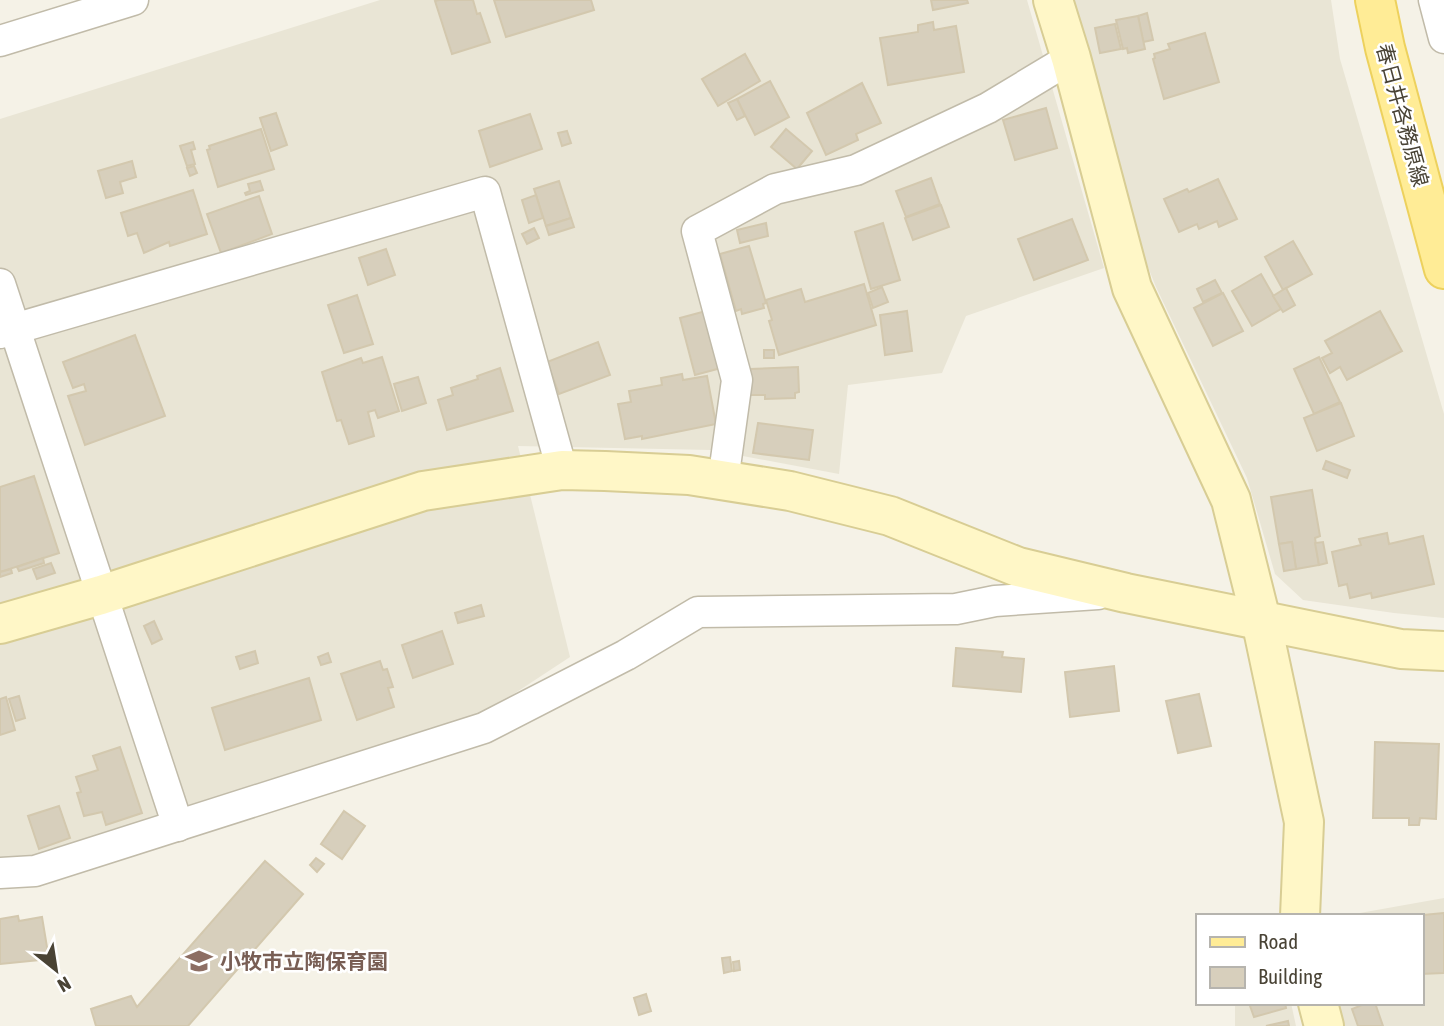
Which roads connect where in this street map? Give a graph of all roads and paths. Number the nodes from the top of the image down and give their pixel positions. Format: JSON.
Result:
{"nodes":[{"id":1,"x":133,"y":0,"type":"edge"},
{"id":2,"x":1053,"y":0,"type":"edge"},
{"id":3,"x":1375,"y":0,"type":"edge"},
{"id":4,"x":1434,"y":0,"type":"edge"},
{"id":5,"x":1444,"y":38,"type":"edge"},
{"id":6,"x":0,"y":41,"type":"edge"},
{"id":7,"x":1071,"y":58,"type":"junction"},
{"id":8,"x":1444,"y":269,"type":"edge"},
{"id":9,"x":0,"y":284,"type":"edge"},
{"id":10,"x":7,"y":331,"type":"edge"},
{"id":11,"x":562,"y":470,"type":"junction"},
{"id":12,"x":723,"y":481,"type":"junction"},
{"id":13,"x":1126,"y":593,"type":"junction"},
{"id":14,"x":101,"y":594,"type":"junction"},
{"id":15,"x":1261,"y":620,"type":"junction"},
{"id":16,"x":0,"y":624,"type":"edge"},
{"id":17,"x":1444,"y":652,"type":"edge"},
{"id":18,"x":178,"y":826,"type":"junction"},
{"id":19,"x":0,"y":873,"type":"edge"},
{"id":20,"x":1300,"y":914,"type":"edge"},
{"id":21,"x":1319,"y":1005,"type":"edge"},
{"id":22,"x":1324,"y":1026,"type":"edge"}],
"edges":[{"from":1,"to":6,"type":"street"},
{"from":2,"to":7,"type":"street"},
{"from":3,"to":8,"type":"main road","name":"春日井各務原線"},
{"from":4,"to":5,"type":"street"},
{"from":7,"to":12,"type":"street"},
{"from":7,"to":15,"type":"street"},
{"from":9,"to":10,"type":"street"},
{"from":10,"to":11,"type":"street"},
{"from":10,"to":14,"type":"street"},
{"from":11,"to":12,"type":"street"},
{"from":11,"to":14,"type":"street"},
{"from":12,"to":13,"type":"street"},
{"from":13,"to":15,"type":"street"},
{"from":13,"to":18,"type":"street"},
{"from":14,"to":16,"type":"street"},
{"from":14,"to":18,"type":"street"},
{"from":15,"to":17,"type":"street"},
{"from":15,"to":20,"type":"street"},
{"from":18,"to":19,"type":"street"},
{"from":21,"to":22,"type":"street"}]}
